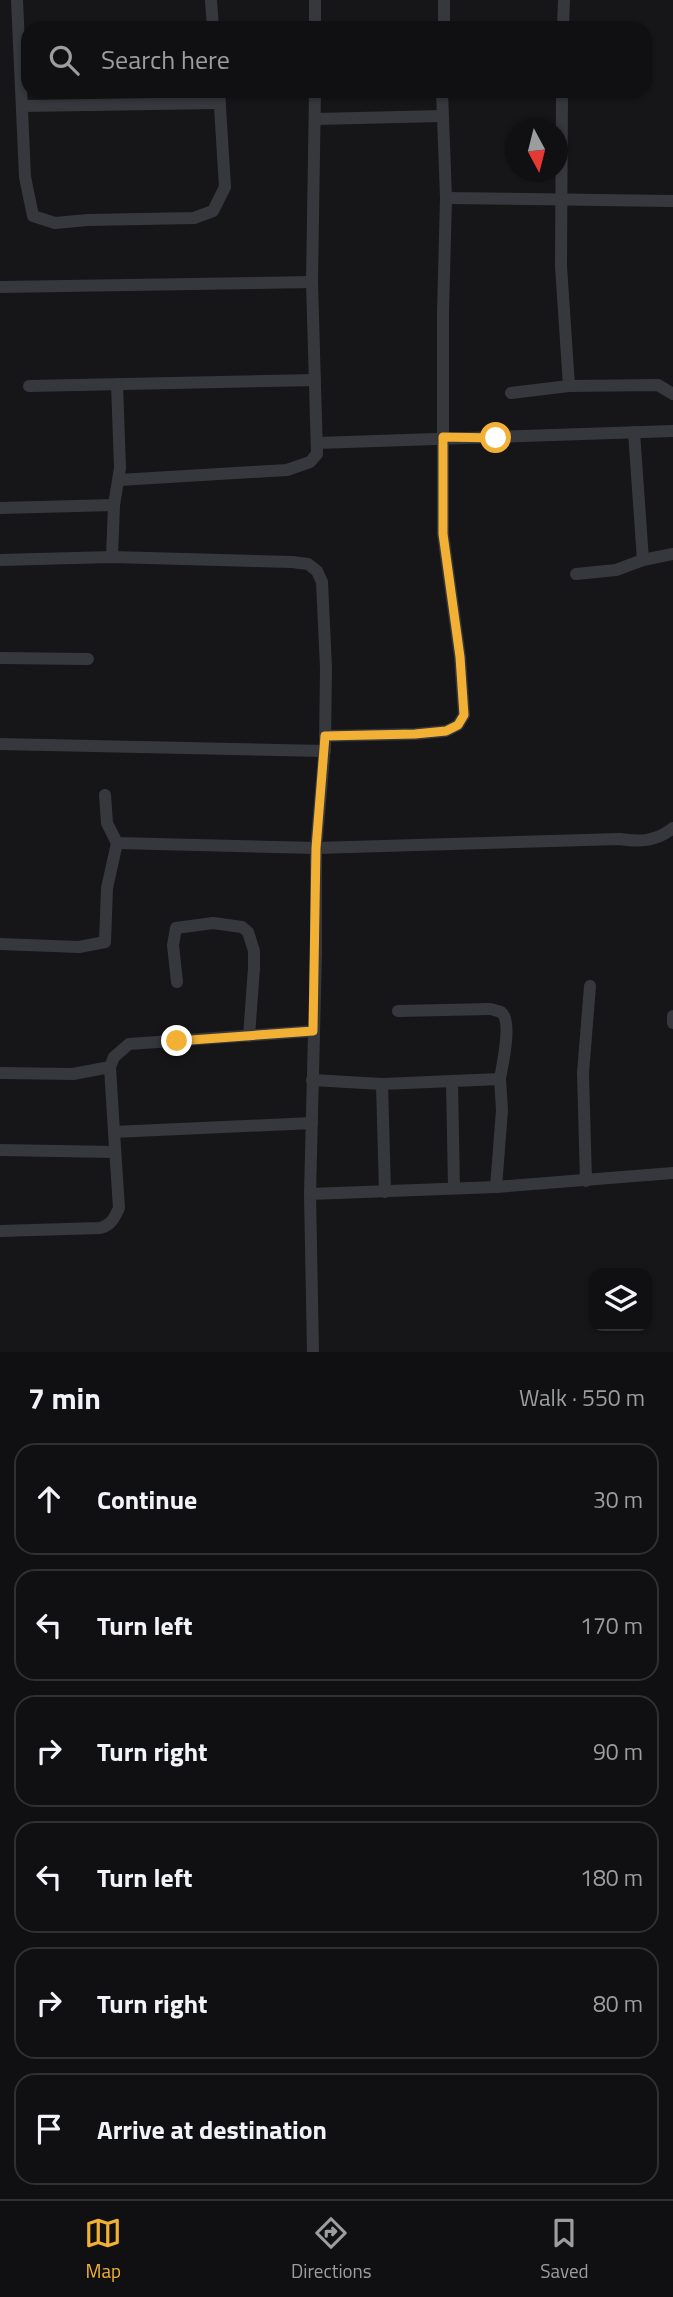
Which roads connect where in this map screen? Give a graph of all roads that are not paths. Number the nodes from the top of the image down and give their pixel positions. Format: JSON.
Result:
{"nodes":[{"id":1,"x":17,"y":0,"type":"edge"},
{"id":2,"x":211,"y":0,"type":"edge"},
{"id":3,"x":315,"y":0,"type":"edge"},
{"id":4,"x":444,"y":0,"type":"edge"},
{"id":5,"x":564,"y":0,"type":"edge"},
{"id":6,"x":212,"y":21,"type":"edge"},
{"id":7,"x":315,"y":21,"type":"edge"},
{"id":8,"x":443,"y":21,"type":"edge"},
{"id":9,"x":563,"y":21,"type":"edge"},
{"id":10,"x":21,"y":71,"type":"edge"},
{"id":11,"x":23,"y":98,"type":"edge"},
{"id":12,"x":197,"y":98,"type":"edge"},
{"id":13,"x":219,"y":98,"type":"edge"},
{"id":14,"x":315,"y":98,"type":"edge"},
{"id":15,"x":442,"y":98,"type":"edge"},
{"id":16,"x":562,"y":98,"type":"edge"},
{"id":17,"x":23,"y":106,"type":"junction"},
{"id":18,"x":442,"y":116,"type":"junction"},
{"id":19,"x":316,"y":119,"type":"junction"},
{"id":20,"x":446,"y":198,"type":"junction"},
{"id":21,"x":561,"y":200,"type":"junction"},
{"id":22,"x":673,"y":201,"type":"edge"},
{"id":23,"x":312,"y":282,"type":"junction"},
{"id":24,"x":0,"y":287,"type":"edge"},
{"id":25,"x":315,"y":380,"type":"junction"},
{"id":26,"x":117,"y":384,"type":"junction"},
{"id":27,"x":29,"y":386,"type":"dead end"},
{"id":28,"x":569,"y":386,"type":"junction"},
{"id":29,"x":511,"y":393,"type":"dead end"},
{"id":30,"x":673,"y":394,"type":"edge"},
{"id":31,"x":673,"y":431,"type":"edge"},
{"id":32,"x":634,"y":432,"type":"junction"},
{"id":33,"x":443,"y":437,"type":"junction"},
{"id":34,"x":317,"y":443,"type":"junction"},
{"id":35,"x":119,"y":480,"type":"junction"},
{"id":36,"x":114,"y":505,"type":"junction"},
{"id":37,"x":0,"y":508,"type":"edge"},
{"id":38,"x":673,"y":554,"type":"edge"},
{"id":39,"x":112,"y":558,"type":"junction"},
{"id":40,"x":0,"y":560,"type":"edge"},
{"id":41,"x":643,"y":560,"type":"junction"},
{"id":42,"x":576,"y":574,"type":"dead end"},
{"id":43,"x":0,"y":659,"type":"edge"},
{"id":44,"x":88,"y":659,"type":"dead end"},
{"id":45,"x":325,"y":736,"type":"junction"},
{"id":46,"x":0,"y":744,"type":"edge"},
{"id":47,"x":325,"y":751,"type":"junction"},
{"id":48,"x":105,"y":795,"type":"dead end"},
{"id":49,"x":673,"y":828,"type":"edge"},
{"id":50,"x":117,"y":844,"type":"junction"},
{"id":51,"x":316,"y":848,"type":"junction"},
{"id":52,"x":0,"y":944,"type":"edge"},
{"id":53,"x":177,"y":982,"type":"dead end"},
{"id":54,"x":590,"y":986,"type":"dead end"},
{"id":55,"x":398,"y":1011,"type":"dead end"},
{"id":56,"x":673,"y":1016,"type":"edge"},
{"id":57,"x":673,"y":1023,"type":"edge"},
{"id":58,"x":313,"y":1031,"type":"junction"},
{"id":59,"x":249,"y":1035,"type":"junction"},
{"id":60,"x":110,"y":1067,"type":"junction"},
{"id":61,"x":0,"y":1073,"type":"edge"},
{"id":62,"x":500,"y":1079,"type":"junction"},
{"id":63,"x":312,"y":1080,"type":"junction"},
{"id":64,"x":452,"y":1082,"type":"junction"},
{"id":65,"x":382,"y":1084,"type":"junction"},
{"id":66,"x":312,"y":1123,"type":"junction"},
{"id":67,"x":114,"y":1132,"type":"junction"},
{"id":68,"x":0,"y":1150,"type":"edge"},
{"id":69,"x":114,"y":1152,"type":"junction"},
{"id":70,"x":673,"y":1173,"type":"edge"},
{"id":71,"x":586,"y":1181,"type":"junction"},
{"id":72,"x":496,"y":1187,"type":"junction"},
{"id":73,"x":454,"y":1188,"type":"junction"},
{"id":74,"x":385,"y":1192,"type":"junction"},
{"id":75,"x":310,"y":1194,"type":"junction"},
{"id":76,"x":0,"y":1231,"type":"edge"},
{"id":77,"x":313,"y":1352,"type":"edge"}],
"edges":[{"from":1,"to":10,"type":"street"},
{"from":2,"to":6,"type":"street"},
{"from":3,"to":7,"type":"street"},
{"from":4,"to":8,"type":"street"},
{"from":5,"to":9,"type":"street"},
{"from":11,"to":17,"type":"street"},
{"from":12,"to":17,"type":"street"},
{"from":13,"to":17,"type":"street"},
{"from":14,"to":19,"type":"street"},
{"from":15,"to":18,"type":"street"},
{"from":16,"to":21,"type":"street"},
{"from":18,"to":19,"type":"street"},
{"from":18,"to":20,"type":"street"},
{"from":19,"to":23,"type":"street"},
{"from":20,"to":21,"type":"street"},
{"from":20,"to":33,"type":"street"},
{"from":21,"to":22,"type":"street"},
{"from":21,"to":28,"type":"street"},
{"from":23,"to":24,"type":"street"},
{"from":23,"to":25,"type":"street"},
{"from":25,"to":26,"type":"street"},
{"from":25,"to":34,"type":"street"},
{"from":26,"to":27,"type":"street"},
{"from":26,"to":35,"type":"street"},
{"from":28,"to":29,"type":"street"},
{"from":28,"to":30,"type":"street"},
{"from":31,"to":32,"type":"street"},
{"from":32,"to":33,"type":"street"},
{"from":32,"to":41,"type":"street"},
{"from":33,"to":34,"type":"street"},
{"from":33,"to":45,"type":"street"},
{"from":34,"to":35,"type":"street"},
{"from":35,"to":36,"type":"street"},
{"from":36,"to":37,"type":"street"},
{"from":36,"to":39,"type":"street"},
{"from":38,"to":41,"type":"street"},
{"from":39,"to":40,"type":"street"},
{"from":39,"to":45,"type":"street"},
{"from":41,"to":42,"type":"street"},
{"from":43,"to":44,"type":"street"},
{"from":45,"to":47,"type":"street"},
{"from":46,"to":47,"type":"street"},
{"from":47,"to":51,"type":"street"},
{"from":48,"to":50,"type":"street"},
{"from":49,"to":51,"type":"street"},
{"from":50,"to":51,"type":"street"},
{"from":50,"to":52,"type":"street"},
{"from":51,"to":58,"type":"street"},
{"from":53,"to":59,"type":"street"},
{"from":54,"to":71,"type":"street"},
{"from":55,"to":62,"type":"street"},
{"from":56,"to":57,"type":"street"},
{"from":58,"to":59,"type":"street"},
{"from":58,"to":63,"type":"street"},
{"from":59,"to":60,"type":"street"},
{"from":60,"to":61,"type":"street"},
{"from":60,"to":67,"type":"street"},
{"from":62,"to":64,"type":"street"},
{"from":62,"to":72,"type":"street"},
{"from":63,"to":65,"type":"street"},
{"from":63,"to":66,"type":"street"},
{"from":64,"to":65,"type":"street"},
{"from":64,"to":73,"type":"street"},
{"from":65,"to":74,"type":"street"},
{"from":66,"to":67,"type":"street"},
{"from":66,"to":75,"type":"street"},
{"from":67,"to":69,"type":"street"},
{"from":68,"to":69,"type":"street"},
{"from":69,"to":76,"type":"street"},
{"from":70,"to":71,"type":"street"},
{"from":71,"to":72,"type":"street"},
{"from":72,"to":73,"type":"street"},
{"from":73,"to":74,"type":"street"},
{"from":74,"to":75,"type":"street"},
{"from":75,"to":77,"type":"street"}]}
